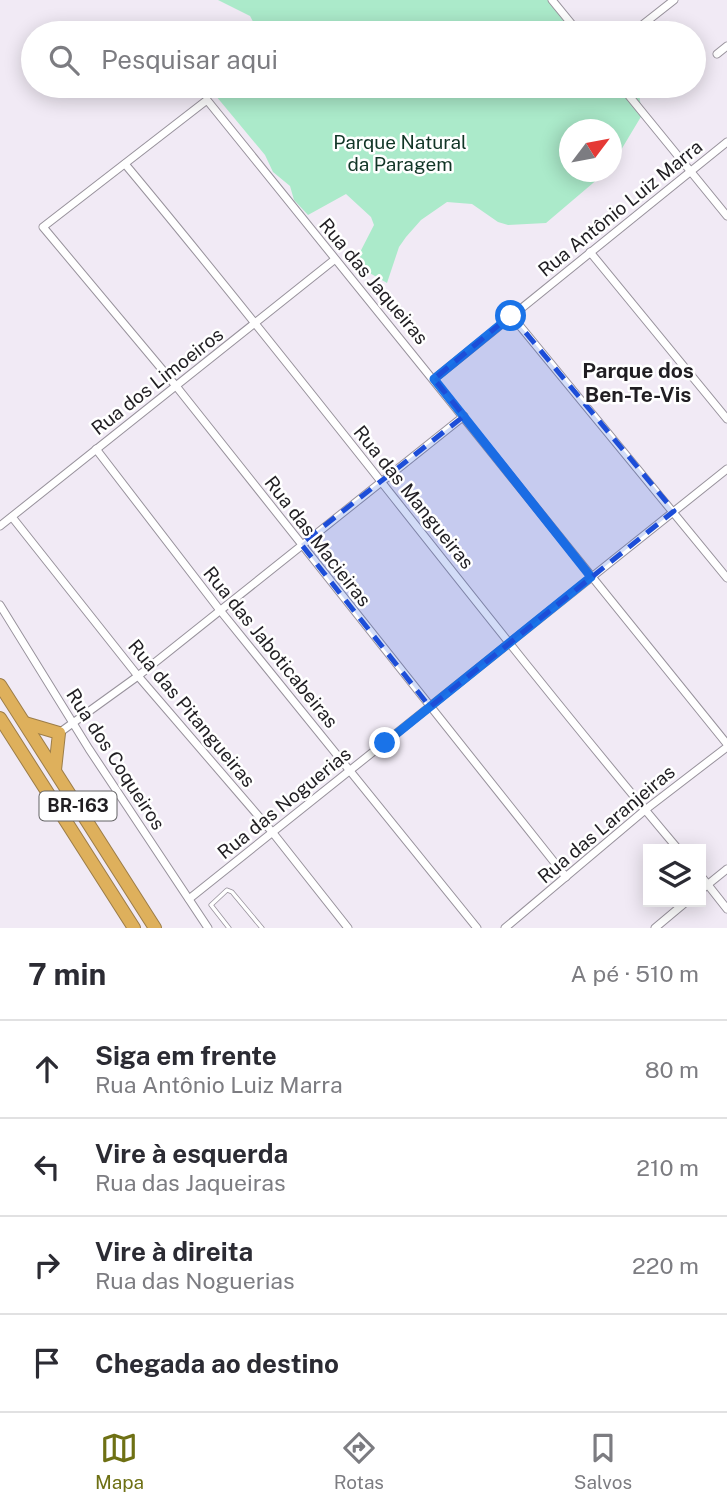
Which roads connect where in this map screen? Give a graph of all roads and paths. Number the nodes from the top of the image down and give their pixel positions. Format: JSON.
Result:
{"nodes":[{"id":1,"x":564,"y":0,"type":"edge"},
{"id":2,"x":674,"y":0,"type":"edge"},
{"id":3,"x":554,"y":3,"type":"edge"},
{"id":4,"x":569,"y":21,"type":"edge"},
{"id":5,"x":647,"y":21,"type":"edge"},
{"id":6,"x":727,"y":46,"type":"edge"},
{"id":7,"x":718,"y":54,"type":"dead end"},
{"id":8,"x":631,"y":98,"type":"edge"},
{"id":9,"x":727,"y":142,"type":"edge"},
{"id":10,"x":125,"y":164,"type":"junction"},
{"id":11,"x":691,"y":171,"type":"junction"},
{"id":12,"x":727,"y":216,"type":"edge"},
{"id":13,"x":590,"y":252,"type":"junction"},
{"id":14,"x":334,"y":260,"type":"junction"},
{"id":15,"x":511,"y":316,"type":"junction"},
{"id":16,"x":257,"y":322,"type":"junction"},
{"id":17,"x":434,"y":379,"type":"junction"},
{"id":18,"x":176,"y":386,"type":"junction"},
{"id":19,"x":464,"y":416,"type":"junction"},
{"id":20,"x":727,"y":419,"type":"edge"},
{"id":21,"x":96,"y":449,"type":"junction"},
{"id":22,"x":727,"y":469,"type":"edge"},
{"id":23,"x":381,"y":484,"type":"junction"},
{"id":24,"x":674,"y":511,"type":"junction"},
{"id":25,"x":12,"y":517,"type":"junction"},
{"id":26,"x":0,"y":526,"type":"edge"},
{"id":27,"x":301,"y":544,"type":"junction"},
{"id":28,"x":591,"y":577,"type":"junction"},
{"id":29,"x":727,"y":578,"type":"edge"},
{"id":30,"x":0,"y":605,"type":"edge"},
{"id":31,"x":219,"y":609,"type":"junction"},
{"id":32,"x":510,"y":641,"type":"junction"},
{"id":33,"x":138,"y":676,"type":"junction"},
{"id":34,"x":0,"y":685,"type":"edge"},
{"id":35,"x":429,"y":707,"type":"junction"},
{"id":36,"x":0,"y":718,"type":"edge"},
{"id":37,"x":25,"y":723,"type":"junction"},
{"id":38,"x":74,"y":724,"type":"junction"},
{"id":39,"x":59,"y":733,"type":"junction"},
{"id":40,"x":727,"y":745,"type":"edge"},
{"id":41,"x":55,"y":770,"type":"junction"},
{"id":42,"x":350,"y":771,"type":"junction"},
{"id":43,"x":645,"y":810,"type":"junction"},
{"id":44,"x":273,"y":833,"type":"junction"},
{"id":45,"x":674,"y":844,"type":"edge"},
{"id":46,"x":727,"y":869,"type":"edge"},
{"id":47,"x":566,"y":877,"type":"junction"},
{"id":48,"x":706,"y":885,"type":"edge"},
{"id":49,"x":706,"y":889,"type":"edge"},
{"id":50,"x":189,"y":899,"type":"junction"},
{"id":51,"x":680,"y":907,"type":"edge"},
{"id":52,"x":727,"y":909,"type":"edge"},
{"id":53,"x":134,"y":928,"type":"edge"},
{"id":54,"x":155,"y":928,"type":"edge"},
{"id":55,"x":208,"y":928,"type":"edge"},
{"id":56,"x":229,"y":928,"type":"edge"},
{"id":57,"x":262,"y":928,"type":"edge"},
{"id":58,"x":348,"y":928,"type":"edge"},
{"id":59,"x":477,"y":928,"type":"edge"},
{"id":60,"x":505,"y":928,"type":"edge"},
{"id":61,"x":655,"y":928,"type":"edge"}],
"edges":[{"from":1,"to":3,"type":"street"},
{"from":2,"to":5,"type":"street"},
{"from":3,"to":4,"type":"street"},
{"from":6,"to":7,"type":"street"},
{"from":8,"to":11,"type":"street"},
{"from":9,"to":11,"type":"street","name":"Rua Antônio Luiz Marra"},
{"from":10,"to":14,"type":"street","name":"Rua das Jaqueiras"},
{"from":10,"to":16,"type":"street","name":"Rua das Mangueiras"},
{"from":10,"to":18,"type":"street","name":"Rua das Macieiras"},
{"from":11,"to":12,"type":"street"},
{"from":11,"to":13,"type":"street","name":"Rua Antônio Luiz Marra"},
{"from":13,"to":15,"type":"street","name":"Rua Antônio Luiz Marra"},
{"from":13,"to":20,"type":"street"},
{"from":14,"to":16,"type":"street","name":"Rua dos Limoeiros"},
{"from":14,"to":17,"type":"street","name":"Rua das Jaqueiras"},
{"from":15,"to":17,"type":"street","name":"Rua Antônio Luiz Marra"},
{"from":15,"to":24,"type":"street"},
{"from":16,"to":18,"type":"street","name":"Rua dos Limoeiros"},
{"from":16,"to":23,"type":"street","name":"Rua das Mangueiras"},
{"from":17,"to":19,"type":"street","name":"Rua das Jaqueiras"},
{"from":18,"to":21,"type":"street","name":"Rua dos Limoeiros"},
{"from":18,"to":27,"type":"street","name":"Rua das Macieiras"},
{"from":19,"to":23,"type":"street"},
{"from":19,"to":28,"type":"street","name":"Rua das Jaqueiras"},
{"from":21,"to":25,"type":"street","name":"Rua dos Limoeiros"},
{"from":21,"to":31,"type":"street","name":"Rua das Jaboticabeiras"},
{"from":22,"to":24,"type":"street","name":"Rua das Noguerias"},
{"from":23,"to":27,"type":"street"},
{"from":23,"to":32,"type":"street","name":"Rua das Mangueiras"},
{"from":24,"to":28,"type":"street","name":"Rua das Noguerias"},
{"from":24,"to":29,"type":"street"},
{"from":25,"to":26,"type":"street","name":"Rua dos Limoeiros"},
{"from":25,"to":33,"type":"street","name":"Rua das Pitangueiras"},
{"from":27,"to":31,"type":"street"},
{"from":27,"to":35,"type":"street","name":"Rua das Macieiras"},
{"from":28,"to":32,"type":"street","name":"Rua das Noguerias"},
{"from":28,"to":40,"type":"street","name":"Rua das Jaqueiras"},
{"from":30,"to":38,"type":"street","name":"Rua dos Coqueiros"},
{"from":31,"to":33,"type":"street"},
{"from":31,"to":42,"type":"street","name":"Rua das Jaboticabeiras"},
{"from":32,"to":35,"type":"street","name":"Rua das Noguerias"},
{"from":32,"to":43,"type":"street","name":"Rua das Mangueiras"},
{"from":33,"to":38,"type":"street"},
{"from":33,"to":44,"type":"street","name":"Rua das Pitangueiras"},
{"from":34,"to":37,"type":"highway","number":"BR-163"},
{"from":35,"to":42,"type":"street","name":"Rua das Noguerias"},
{"from":35,"to":47,"type":"street","name":"Rua das Macieiras"},
{"from":36,"to":53,"type":"highway","number":"BR-163"},
{"from":37,"to":39,"type":"highway"},
{"from":37,"to":41,"type":"highway","number":"BR-163"},
{"from":38,"to":39,"type":"street"},
{"from":38,"to":50,"type":"street","name":"Rua dos Coqueiros"},
{"from":39,"to":41,"type":"highway"},
{"from":40,"to":43,"type":"street","name":"Rua das Laranjeiras"},
{"from":41,"to":54,"type":"highway","number":"BR-163"},
{"from":42,"to":44,"type":"street","name":"Rua das Noguerias"},
{"from":42,"to":59,"type":"street","name":"Rua das Jaboticabeiras"},
{"from":43,"to":45,"type":"street","name":"Rua das Mangueiras"},
{"from":43,"to":47,"type":"street","name":"Rua das Laranjeiras"},
{"from":44,"to":50,"type":"street","name":"Rua das Noguerias"},
{"from":44,"to":58,"type":"street","name":"Rua das Pitangueiras"},
{"from":46,"to":48,"type":"street"},
{"from":47,"to":60,"type":"street","name":"Rua das Laranjeiras"},
{"from":49,"to":52,"type":"street"},
{"from":50,"to":55,"type":"street","name":"Rua dos Coqueiros"},
{"from":51,"to":61,"type":"street"},
{"from":56,"to":57,"type":"lane"}]}
